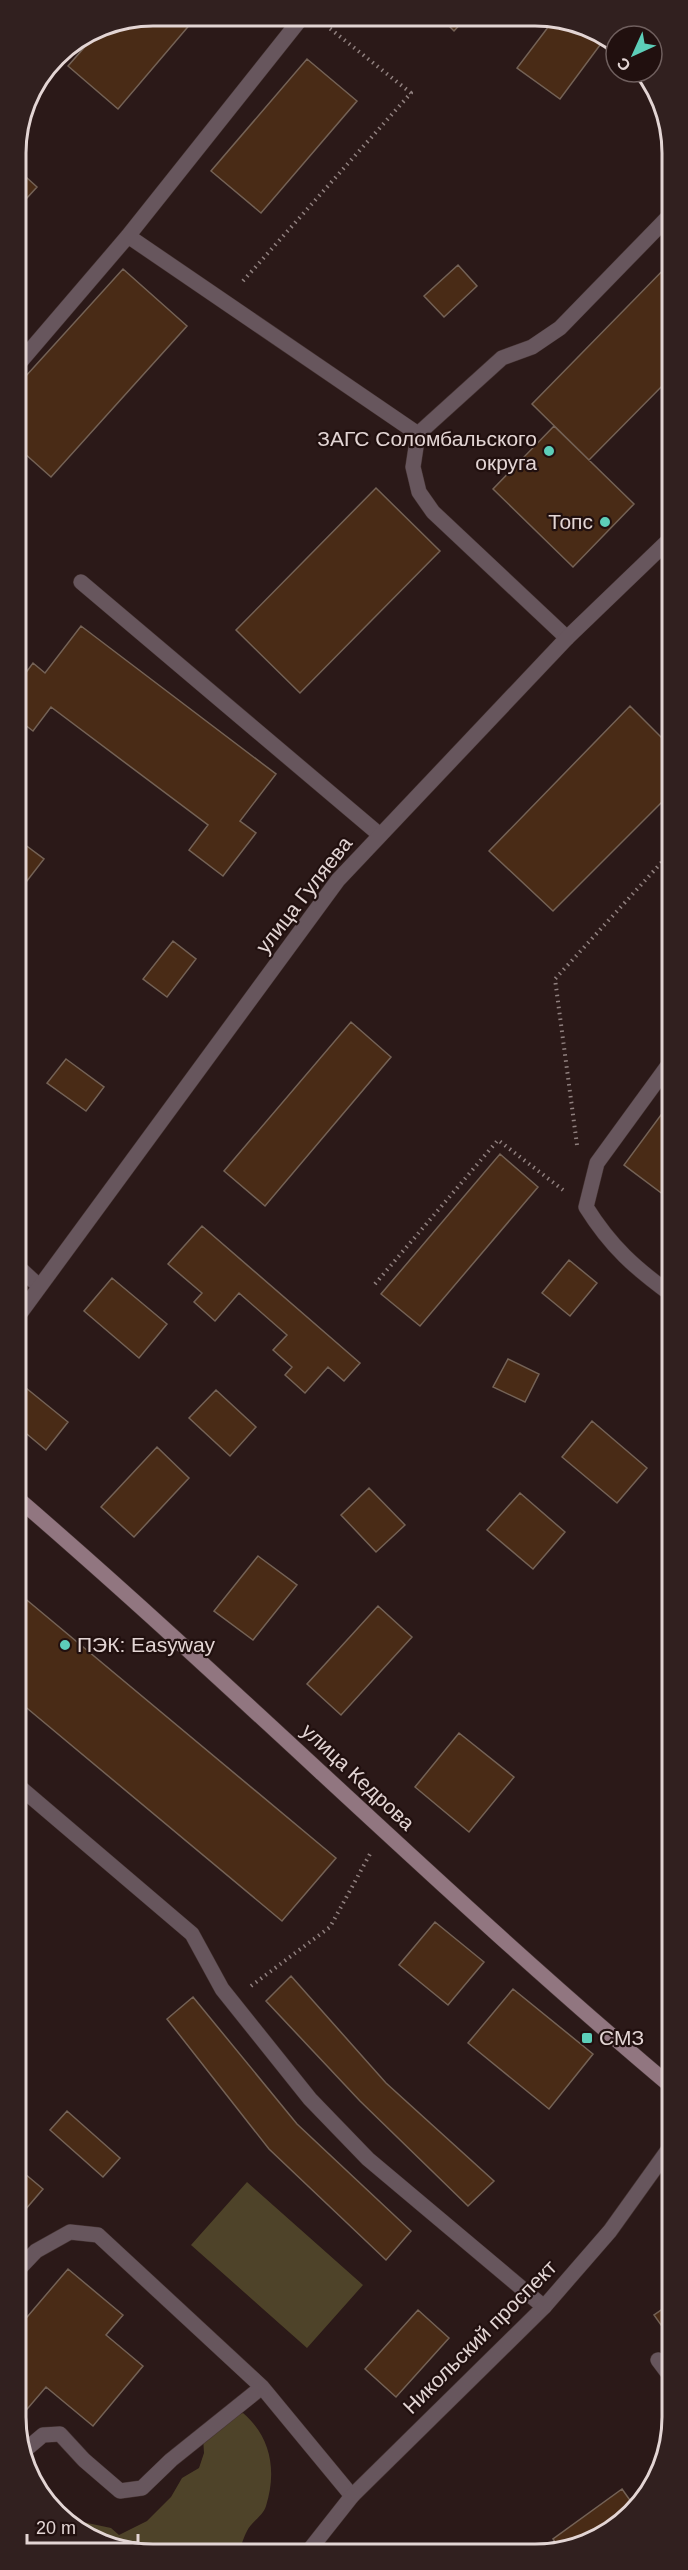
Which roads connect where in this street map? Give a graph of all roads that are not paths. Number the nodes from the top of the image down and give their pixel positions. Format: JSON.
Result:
{"nodes":[{"id":1,"x":295,"y":26,"type":"edge"},
{"id":2,"x":662,"y":223,"type":"edge"},
{"id":3,"x":128,"y":236,"type":"junction"},
{"id":4,"x":26,"y":355,"type":"edge"},
{"id":5,"x":418,"y":434,"type":"junction"},
{"id":6,"x":662,"y":547,"type":"edge"},
{"id":7,"x":81,"y":582,"type":"dead end"},
{"id":8,"x":567,"y":638,"type":"junction"},
{"id":9,"x":380,"y":835,"type":"junction"},
{"id":10,"x":662,"y":1074,"type":"edge"},
{"id":11,"x":26,"y":1274,"type":"edge"},
{"id":12,"x":39,"y":1286,"type":"junction"},
{"id":13,"x":662,"y":1288,"type":"edge"},
{"id":14,"x":26,"y":1305,"type":"edge"},
{"id":15,"x":26,"y":1506,"type":"edge"},
{"id":16,"x":26,"y":1793,"type":"edge"},
{"id":17,"x":662,"y":2079,"type":"edge"},
{"id":18,"x":662,"y":2158,"type":"edge"},
{"id":19,"x":26,"y":2262,"type":"edge"},
{"id":20,"x":544,"y":2307,"type":"junction"},
{"id":21,"x":658,"y":2360,"type":"dead end"},
{"id":22,"x":662,"y":2365,"type":"edge"},
{"id":23,"x":262,"y":2387,"type":"junction"},
{"id":24,"x":29,"y":2446,"type":"edge"},
{"id":25,"x":352,"y":2496,"type":"junction"},
{"id":26,"x":315,"y":2544,"type":"edge"}],
"edges":[{"from":1,"to":3,"type":"street"},
{"from":2,"to":5,"type":"street"},
{"from":3,"to":4,"type":"street"},
{"from":3,"to":5,"type":"street"},
{"from":5,"to":8,"type":"street"},
{"from":6,"to":8,"type":"street","name":"улица Гуляева"},
{"from":7,"to":9,"type":"street"},
{"from":8,"to":9,"type":"street","name":"улица Гуляева"},
{"from":9,"to":12,"type":"street","name":"улица Гуляева"},
{"from":10,"to":13,"type":"street"},
{"from":11,"to":12,"type":"street"},
{"from":12,"to":14,"type":"street","name":"улица Гуляева"},
{"from":15,"to":17,"type":"main road","name":"улица Кедрова"},
{"from":16,"to":20,"type":"street"},
{"from":18,"to":20,"type":"street","name":"Никольский проспект"},
{"from":19,"to":23,"type":"street"},
{"from":20,"to":25,"type":"street","name":"Никольский проспект"},
{"from":21,"to":22,"type":"street"},
{"from":23,"to":24,"type":"street"},
{"from":23,"to":25,"type":"street"},
{"from":25,"to":26,"type":"street","name":"Никольский проспект"}]}
